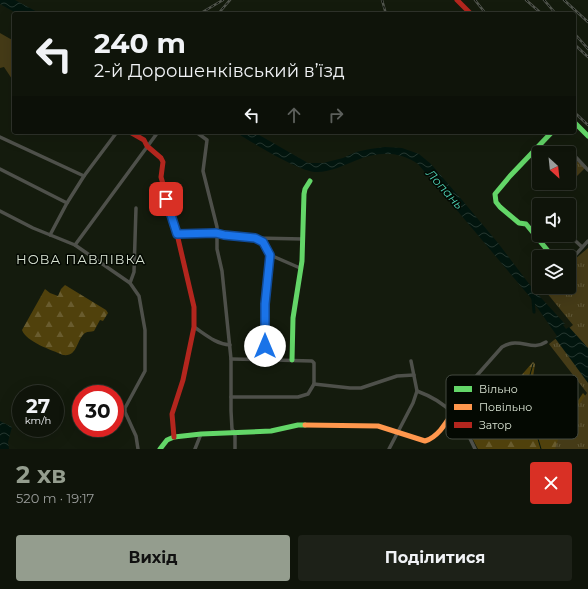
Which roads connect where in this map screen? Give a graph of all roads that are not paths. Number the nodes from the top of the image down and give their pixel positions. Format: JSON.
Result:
{"nodes":[{"id":1,"x":457,"y":0,"type":"edge"},
{"id":2,"x":469,"y":12,"type":"edge"},
{"id":3,"x":576,"y":124,"type":"edge"},
{"id":4,"x":116,"y":134,"type":"edge"},
{"id":5,"x":134,"y":134,"type":"edge"},
{"id":6,"x":156,"y":134,"type":"edge"},
{"id":7,"x":199,"y":134,"type":"edge"},
{"id":8,"x":550,"y":134,"type":"edge"},
{"id":9,"x":588,"y":136,"type":"edge"},
{"id":10,"x":0,"y":137,"type":"edge"},
{"id":11,"x":147,"y":146,"type":"junction"},
{"id":12,"x":576,"y":157,"type":"edge"},
{"id":13,"x":0,"y":169,"type":"edge"},
{"id":14,"x":588,"y":170,"type":"edge"},
{"id":15,"x":84,"y":176,"type":"junction"},
{"id":16,"x":310,"y":181,"type":"dead end"},
{"id":17,"x":67,"y":203,"type":"junction"},
{"id":18,"x":136,"y":208,"type":"dead end"},
{"id":19,"x":0,"y":211,"type":"edge"},
{"id":20,"x":216,"y":233,"type":"junction"},
{"id":21,"x":177,"y":234,"type":"junction"},
{"id":22,"x":50,"y":235,"type":"junction"},
{"id":23,"x":255,"y":238,"type":"junction"},
{"id":24,"x":303,"y":239,"type":"junction"},
{"id":25,"x":576,"y":241,"type":"edge"},
{"id":26,"x":588,"y":241,"type":"edge"},
{"id":27,"x":75,"y":245,"type":"junction"},
{"id":28,"x":582,"y":247,"type":"junction"},
{"id":29,"x":547,"y":250,"type":"edge"},
{"id":30,"x":576,"y":254,"type":"edge"},
{"id":31,"x":270,"y":255,"type":"junction"},
{"id":32,"x":300,"y":268,"type":"junction"},
{"id":33,"x":130,"y":283,"type":"junction"},
{"id":34,"x":194,"y":327,"type":"junction"},
{"id":35,"x":546,"y":342,"type":"dead end"},
{"id":36,"x":230,"y":345,"type":"junction"},
{"id":37,"x":232,"y":359,"type":"junction"},
{"id":38,"x":265,"y":360,"type":"junction"},
{"id":39,"x":292,"y":360,"type":"junction"},
{"id":40,"x":411,"y":361,"type":"dead end"},
{"id":41,"x":414,"y":375,"type":"junction"},
{"id":42,"x":477,"y":375,"type":"edge"},
{"id":43,"x":314,"y":384,"type":"junction"},
{"id":44,"x":417,"y":391,"type":"junction"},
{"id":45,"x":231,"y":397,"type":"junction"},
{"id":46,"x":446,"y":407,"type":"edge"},
{"id":47,"x":446,"y":424,"type":"edge"},
{"id":48,"x":398,"y":432,"type":"junction"},
{"id":49,"x":234,"y":433,"type":"junction"},
{"id":50,"x":202,"y":434,"type":"junction"},
{"id":51,"x":174,"y":438,"type":"junction"},
{"id":52,"x":471,"y":439,"type":"edge"},
{"id":53,"x":138,"y":449,"type":"edge"},
{"id":54,"x":160,"y":449,"type":"edge"},
{"id":55,"x":195,"y":449,"type":"edge"},
{"id":56,"x":234,"y":449,"type":"edge"},
{"id":57,"x":389,"y":449,"type":"edge"},
{"id":58,"x":475,"y":449,"type":"edge"}],
"edges":[{"from":1,"to":2,"type":"street"},
{"from":3,"to":9,"type":"street"},
{"from":4,"to":15,"type":"street"},
{"from":5,"to":11,"type":"street"},
{"from":6,"to":11,"type":"street"},
{"from":7,"to":20,"type":"street"},
{"from":8,"to":29,"type":"street"},
{"from":10,"to":15,"type":"street"},
{"from":11,"to":21,"type":"street"},
{"from":11,"to":27,"type":"street"},
{"from":12,"to":14,"type":"street"},
{"from":13,"to":17,"type":"street"},
{"from":15,"to":17,"type":"street"},
{"from":16,"to":24,"type":"street"},
{"from":17,"to":22,"type":"street"},
{"from":18,"to":33,"type":"street"},
{"from":19,"to":22,"type":"street"},
{"from":20,"to":21,"type":"street"},
{"from":20,"to":23,"type":"street"},
{"from":20,"to":36,"type":"street"},
{"from":21,"to":34,"type":"street"},
{"from":22,"to":27,"type":"street"},
{"from":23,"to":24,"type":"street"},
{"from":23,"to":31,"type":"street"},
{"from":24,"to":32,"type":"street"},
{"from":25,"to":28,"type":"street"},
{"from":26,"to":28,"type":"street"},
{"from":27,"to":33,"type":"street"},
{"from":28,"to":30,"type":"street"},
{"from":31,"to":32,"type":"street"},
{"from":31,"to":38,"type":"street"},
{"from":32,"to":39,"type":"street"},
{"from":33,"to":53,"type":"street"},
{"from":34,"to":36,"type":"street"},
{"from":34,"to":51,"type":"street"},
{"from":35,"to":42,"type":"street"},
{"from":36,"to":37,"type":"street"},
{"from":37,"to":38,"type":"street"},
{"from":37,"to":45,"type":"street"},
{"from":38,"to":39,"type":"street"},
{"from":39,"to":43,"type":"street"},
{"from":40,"to":41,"type":"street"},
{"from":41,"to":43,"type":"street"},
{"from":41,"to":44,"type":"street"},
{"from":43,"to":45,"type":"street"},
{"from":44,"to":46,"type":"street"},
{"from":44,"to":48,"type":"street"},
{"from":45,"to":49,"type":"street"},
{"from":47,"to":48,"type":"street"},
{"from":48,"to":49,"type":"street"},
{"from":48,"to":57,"type":"street"},
{"from":49,"to":50,"type":"street"},
{"from":49,"to":56,"type":"street"},
{"from":50,"to":51,"type":"street"},
{"from":50,"to":55,"type":"street"},
{"from":51,"to":54,"type":"street"},
{"from":52,"to":58,"type":"street"}]}
